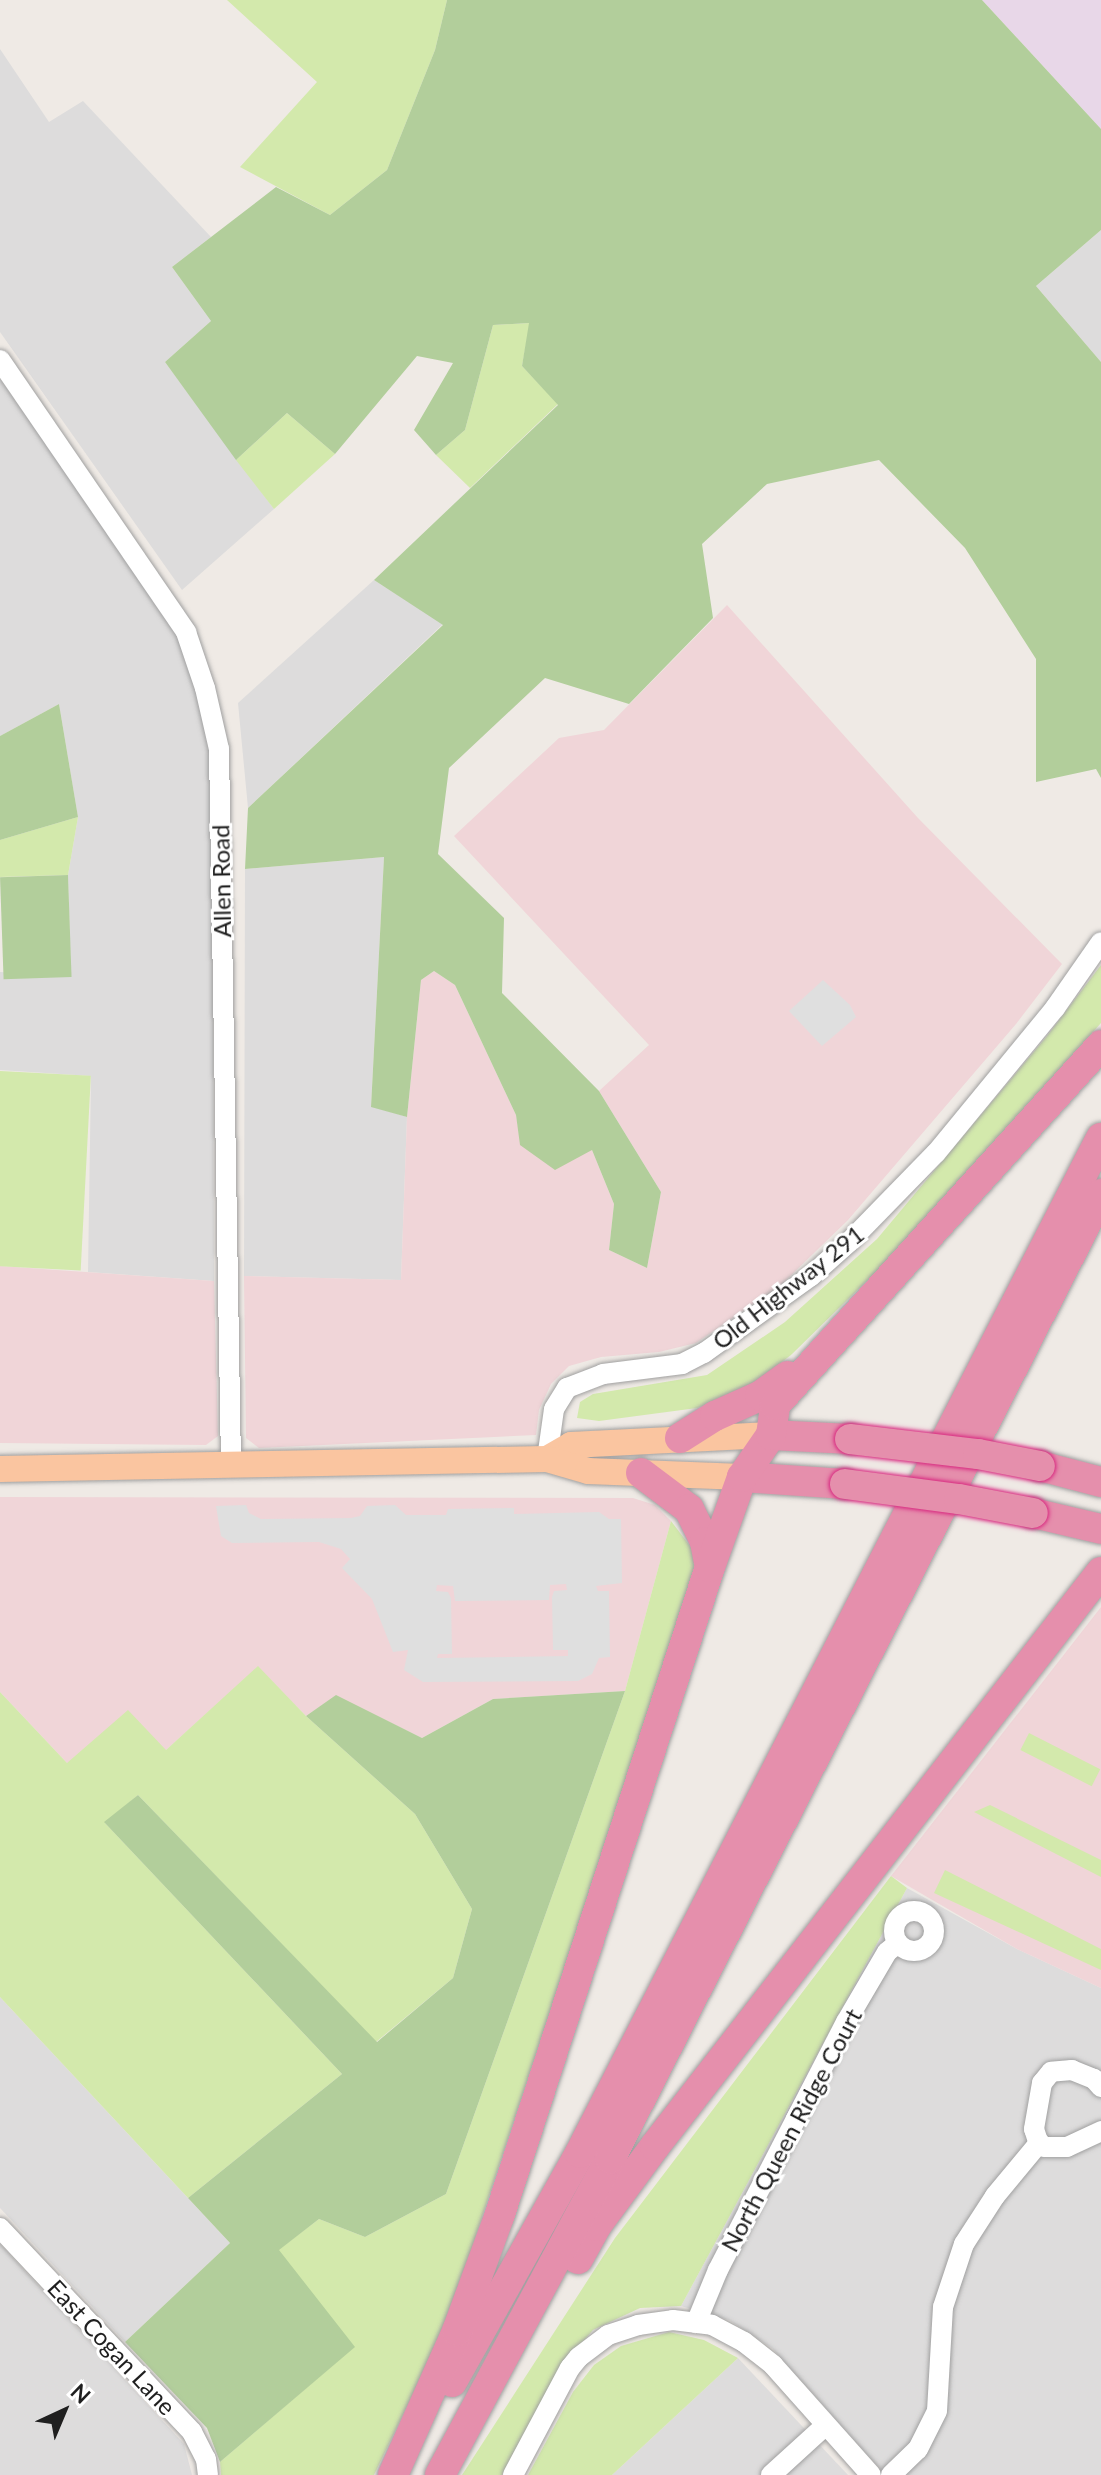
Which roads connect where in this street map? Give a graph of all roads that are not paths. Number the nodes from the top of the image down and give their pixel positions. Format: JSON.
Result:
{"nodes":[{"id":1,"x":0,"y":360,"type":"edge"},
{"id":2,"x":1101,"y":942,"type":"edge"},
{"id":3,"x":1101,"y":1045,"type":"edge"},
{"id":4,"x":1101,"y":1138,"type":"edge"},
{"id":5,"x":1101,"y":1194,"type":"edge"},
{"id":6,"x":821,"y":1351,"type":"junction"},
{"id":7,"x":771,"y":1435,"type":"junction"},
{"id":8,"x":680,"y":1438,"type":"junction"},
{"id":9,"x":547,"y":1459,"type":"junction"},
{"id":10,"x":231,"y":1465,"type":"junction"},
{"id":11,"x":0,"y":1469,"type":"edge"},
{"id":12,"x":641,"y":1473,"type":"junction"},
{"id":13,"x":742,"y":1477,"type":"junction"},
{"id":14,"x":1101,"y":1482,"type":"edge"},
{"id":15,"x":1101,"y":1529,"type":"edge"},
{"id":16,"x":710,"y":1567,"type":"junction"},
{"id":17,"x":1099,"y":1577,"type":"edge"},
{"id":18,"x":898,"y":1943,"type":"dead end"},
{"id":19,"x":1101,"y":2087,"type":"edge"},
{"id":20,"x":1101,"y":2131,"type":"edge"},
{"id":21,"x":1039,"y":2143,"type":"junction"},
{"id":22,"x":0,"y":2228,"type":"edge"},
{"id":23,"x":696,"y":2323,"type":"junction"},
{"id":24,"x":487,"y":2387,"type":"junction"},
{"id":25,"x":826,"y":2425,"type":"junction"},
{"id":26,"x":208,"y":2475,"type":"edge"},
{"id":27,"x":393,"y":2475,"type":"edge"},
{"id":28,"x":401,"y":2475,"type":"edge"},
{"id":29,"x":440,"y":2475,"type":"edge"},
{"id":30,"x":513,"y":2475,"type":"edge"},
{"id":31,"x":771,"y":2475,"type":"edge"},
{"id":32,"x":871,"y":2475,"type":"edge"},
{"id":33,"x":891,"y":2475,"type":"edge"}],
"edges":[{"from":1,"to":10,"type":"street","name":"Allen Road"},
{"from":2,"to":9,"type":"street","name":"Old Highway 291"},
{"from":3,"to":6,"type":"highway"},
{"from":4,"to":28,"type":"highway"},
{"from":5,"to":24,"type":"highway"},
{"from":6,"to":7,"type":"highway"},
{"from":6,"to":8,"type":"highway"},
{"from":7,"to":8,"type":"main road"},
{"from":7,"to":13,"type":"highway"},
{"from":7,"to":14,"type":"highway","bridge":true},
{"from":8,"to":9,"type":"main road"},
{"from":9,"to":10,"type":"main road"},
{"from":9,"to":12,"type":"main road"},
{"from":10,"to":11,"type":"main road"},
{"from":12,"to":13,"type":"main road"},
{"from":12,"to":16,"type":"highway"},
{"from":13,"to":15,"type":"highway","bridge":true},
{"from":13,"to":16,"type":"highway"},
{"from":16,"to":27,"type":"highway"},
{"from":17,"to":24,"type":"highway"},
{"from":18,"to":23,"type":"street","name":"North Queen Ridge Court"},
{"from":19,"to":21,"type":"street"},
{"from":20,"to":21,"type":"street"},
{"from":21,"to":33,"type":"street"},
{"from":22,"to":26,"type":"street","name":"East Cogan Lane"},
{"from":23,"to":25,"type":"street"},
{"from":23,"to":30,"type":"street"},
{"from":24,"to":29,"type":"highway"},
{"from":25,"to":31,"type":"street"},
{"from":25,"to":32,"type":"street"}]}
